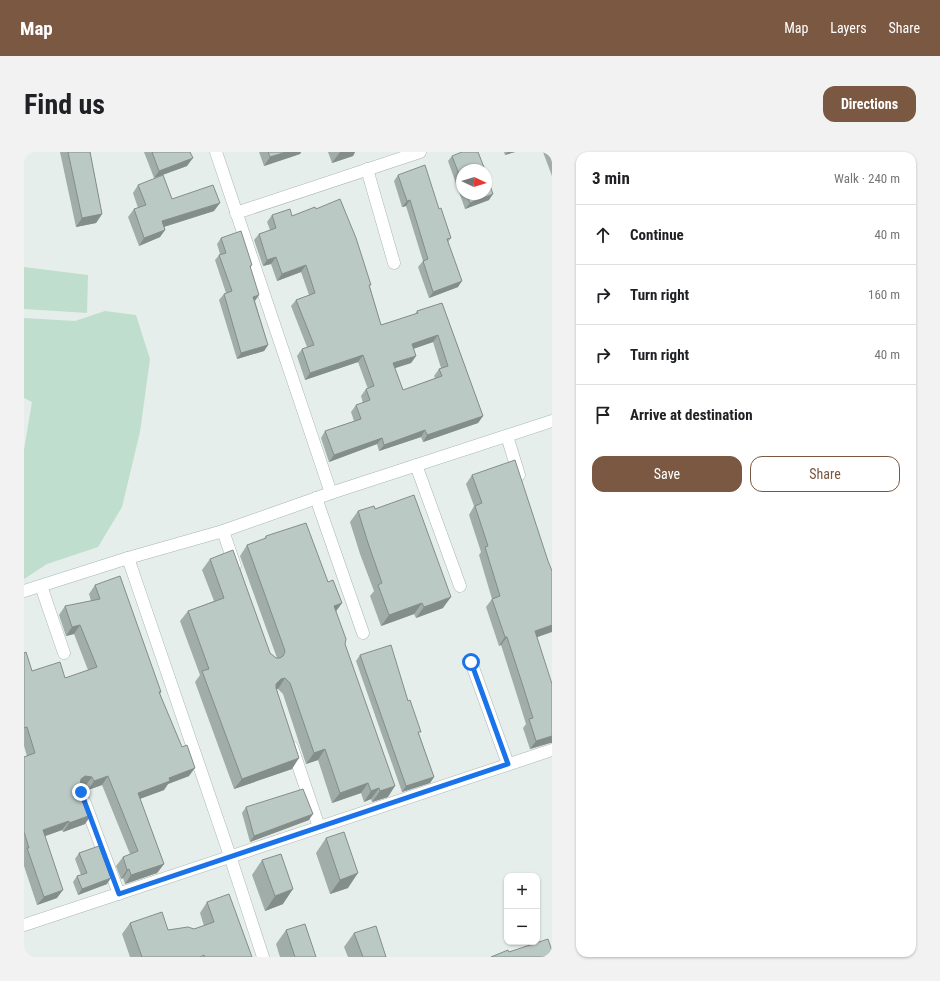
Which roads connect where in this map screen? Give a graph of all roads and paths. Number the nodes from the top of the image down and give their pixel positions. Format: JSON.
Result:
{"nodes":[{"id":1,"x":216,"y":152,"type":"edge"},
{"id":2,"x":420,"y":152,"type":"edge"},
{"id":3,"x":367,"y":170,"type":"junction"},
{"id":4,"x":236,"y":213,"type":"junction"},
{"id":5,"x":394,"y":263,"type":"dead end"},
{"id":6,"x":552,"y":421,"type":"edge"},
{"id":7,"x":507,"y":436,"type":"junction"},
{"id":8,"x":416,"y":465,"type":"junction"},
{"id":9,"x":523,"y":487,"type":"edge"},
{"id":10,"x":331,"y":493,"type":"junction"},
{"id":11,"x":316,"y":498,"type":"junction"},
{"id":12,"x":223,"y":531,"type":"junction"},
{"id":13,"x":128,"y":558,"type":"junction"},
{"id":14,"x":238,"y":574,"type":"edge"},
{"id":15,"x":41,"y":586,"type":"junction"},
{"id":16,"x":460,"y":586,"type":"dead end"},
{"id":17,"x":24,"y":591,"type":"edge"},
{"id":18,"x":363,"y":633,"type":"dead end"},
{"id":19,"x":64,"y":653,"type":"dead end"},
{"id":20,"x":471,"y":662,"type":"dead end"},
{"id":21,"x":288,"y":733,"type":"edge"},
{"id":22,"x":552,"y":750,"type":"edge"},
{"id":23,"x":508,"y":764,"type":"junction"},
{"id":24,"x":81,"y":792,"type":"edge"},
{"id":25,"x":319,"y":827,"type":"junction"},
{"id":26,"x":230,"y":856,"type":"junction"},
{"id":27,"x":119,"y":894,"type":"junction"},
{"id":28,"x":24,"y":925,"type":"edge"},
{"id":29,"x":262,"y":957,"type":"edge"}],
"edges":[{"from":1,"to":4,"type":"street"},
{"from":2,"to":3,"type":"street"},
{"from":3,"to":4,"type":"street"},
{"from":3,"to":5,"type":"street"},
{"from":4,"to":10,"type":"street"},
{"from":6,"to":7,"type":"street"},
{"from":7,"to":8,"type":"street"},
{"from":7,"to":9,"type":"street"},
{"from":8,"to":10,"type":"street"},
{"from":8,"to":16,"type":"street"},
{"from":10,"to":11,"type":"street"},
{"from":11,"to":12,"type":"street"},
{"from":11,"to":18,"type":"street"},
{"from":12,"to":13,"type":"street"},
{"from":12,"to":14,"type":"street"},
{"from":13,"to":15,"type":"street"},
{"from":13,"to":26,"type":"street"},
{"from":15,"to":17,"type":"street"},
{"from":15,"to":19,"type":"street"},
{"from":20,"to":23,"type":"street"},
{"from":21,"to":25,"type":"street"},
{"from":22,"to":23,"type":"street"},
{"from":23,"to":25,"type":"street"},
{"from":24,"to":27,"type":"street"},
{"from":25,"to":26,"type":"street"},
{"from":26,"to":27,"type":"street"},
{"from":26,"to":29,"type":"street"},
{"from":27,"to":28,"type":"street"}]}
